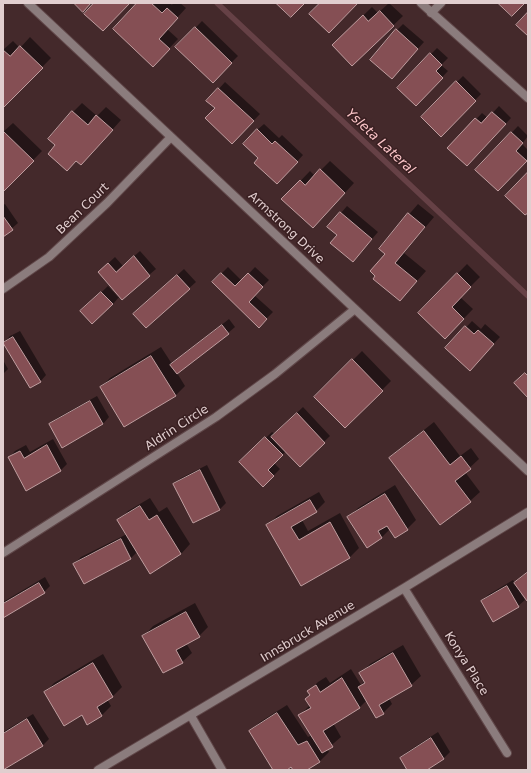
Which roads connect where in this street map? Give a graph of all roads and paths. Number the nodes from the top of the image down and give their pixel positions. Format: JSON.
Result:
{"nodes":[{"id":1,"x":28,"y":3,"type":"edge"},
{"id":2,"x":421,"y":3,"type":"edge"},
{"id":3,"x":441,"y":3,"type":"edge"},
{"id":4,"x":431,"y":13,"type":"junction"},
{"id":5,"x":528,"y":98,"type":"edge"},
{"id":6,"x":171,"y":137,"type":"junction"},
{"id":7,"x":3,"y":289,"type":"edge"},
{"id":8,"x":355,"y":309,"type":"junction"},
{"id":9,"x":528,"y":472,"type":"edge"},
{"id":10,"x":528,"y":512,"type":"edge"},
{"id":11,"x":3,"y":553,"type":"edge"},
{"id":12,"x":404,"y":588,"type":"junction"},
{"id":13,"x":191,"y":716,"type":"junction"},
{"id":14,"x":507,"y":753,"type":"dead end"},
{"id":15,"x":98,"y":770,"type":"edge"},
{"id":16,"x":222,"y":770,"type":"edge"}],
"edges":[{"from":1,"to":6,"type":"street","name":"Armstrong Drive"},
{"from":2,"to":4,"type":"street"},
{"from":3,"to":4,"type":"street"},
{"from":4,"to":5,"type":"street"},
{"from":6,"to":7,"type":"street","name":"Bean Court"},
{"from":6,"to":8,"type":"street","name":"Armstrong Drive"},
{"from":8,"to":9,"type":"street","name":"Armstrong Drive"},
{"from":8,"to":11,"type":"street","name":"Aldrin Circle"},
{"from":10,"to":12,"type":"street","name":"Innsbruck Avenue"},
{"from":12,"to":13,"type":"street","name":"Innsbruck Avenue"},
{"from":12,"to":14,"type":"street","name":"Konya Place"},
{"from":13,"to":15,"type":"street","name":"Innsbruck Avenue"},
{"from":13,"to":16,"type":"street"}]}
